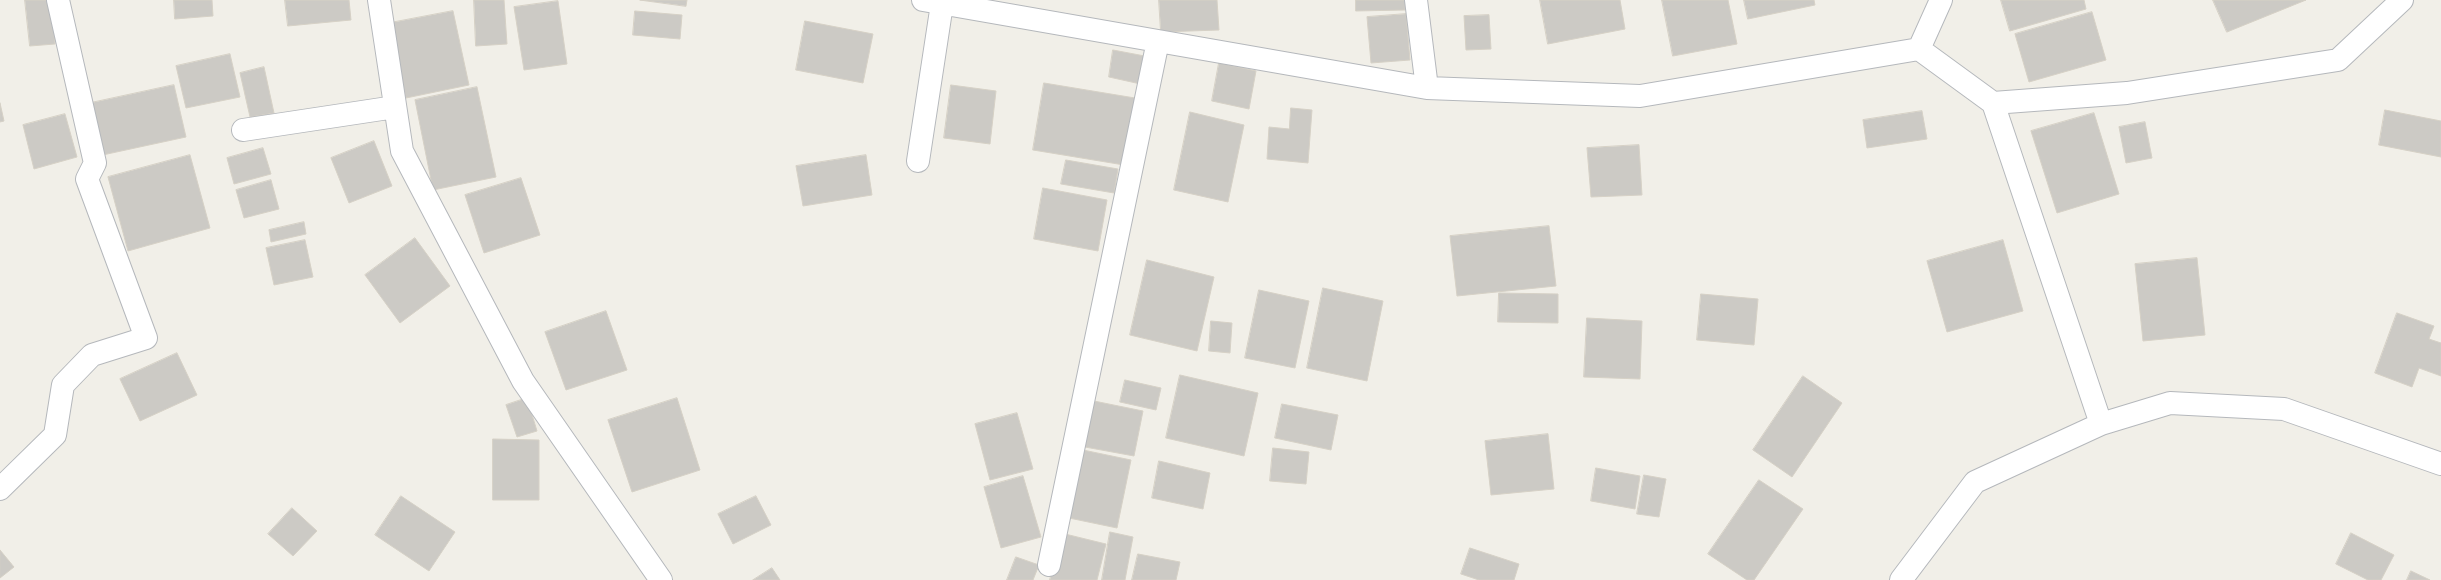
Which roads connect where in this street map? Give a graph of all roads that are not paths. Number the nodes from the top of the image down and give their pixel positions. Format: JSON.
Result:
{"nodes":[{"id":1,"x":58,"y":0,"type":"edge"},
{"id":2,"x":378,"y":0,"type":"edge"},
{"id":3,"x":1416,"y":0,"type":"edge"},
{"id":4,"x":1941,"y":0,"type":"edge"},
{"id":5,"x":2402,"y":0,"type":"edge"},
{"id":6,"x":933,"y":2,"type":"edge"},
{"id":7,"x":1158,"y":42,"type":"junction"},
{"id":8,"x":1919,"y":49,"type":"junction"},
{"id":9,"x":1427,"y":88,"type":"junction"},
{"id":10,"x":1993,"y":104,"type":"junction"},
{"id":11,"x":395,"y":107,"type":"junction"},
{"id":12,"x":243,"y":130,"type":"dead end"},
{"id":13,"x":918,"y":161,"type":"dead end"},
{"id":14,"x":2101,"y":424,"type":"junction"},
{"id":15,"x":2441,"y":464,"type":"edge"},
{"id":16,"x":0,"y":489,"type":"edge"},
{"id":17,"x":1050,"y":565,"type":"dead end"},
{"id":18,"x":661,"y":580,"type":"edge"},
{"id":19,"x":1901,"y":580,"type":"edge"}],
"edges":[{"from":1,"to":16,"type":"street"},
{"from":2,"to":11,"type":"street"},
{"from":3,"to":9,"type":"street"},
{"from":4,"to":8,"type":"street"},
{"from":5,"to":10,"type":"street"},
{"from":6,"to":7,"type":"street"},
{"from":6,"to":13,"type":"street"},
{"from":7,"to":9,"type":"street"},
{"from":7,"to":17,"type":"street"},
{"from":8,"to":9,"type":"street"},
{"from":8,"to":10,"type":"street"},
{"from":10,"to":14,"type":"street"},
{"from":11,"to":12,"type":"street"},
{"from":11,"to":18,"type":"street"},
{"from":14,"to":15,"type":"street"},
{"from":14,"to":19,"type":"street"}]}
